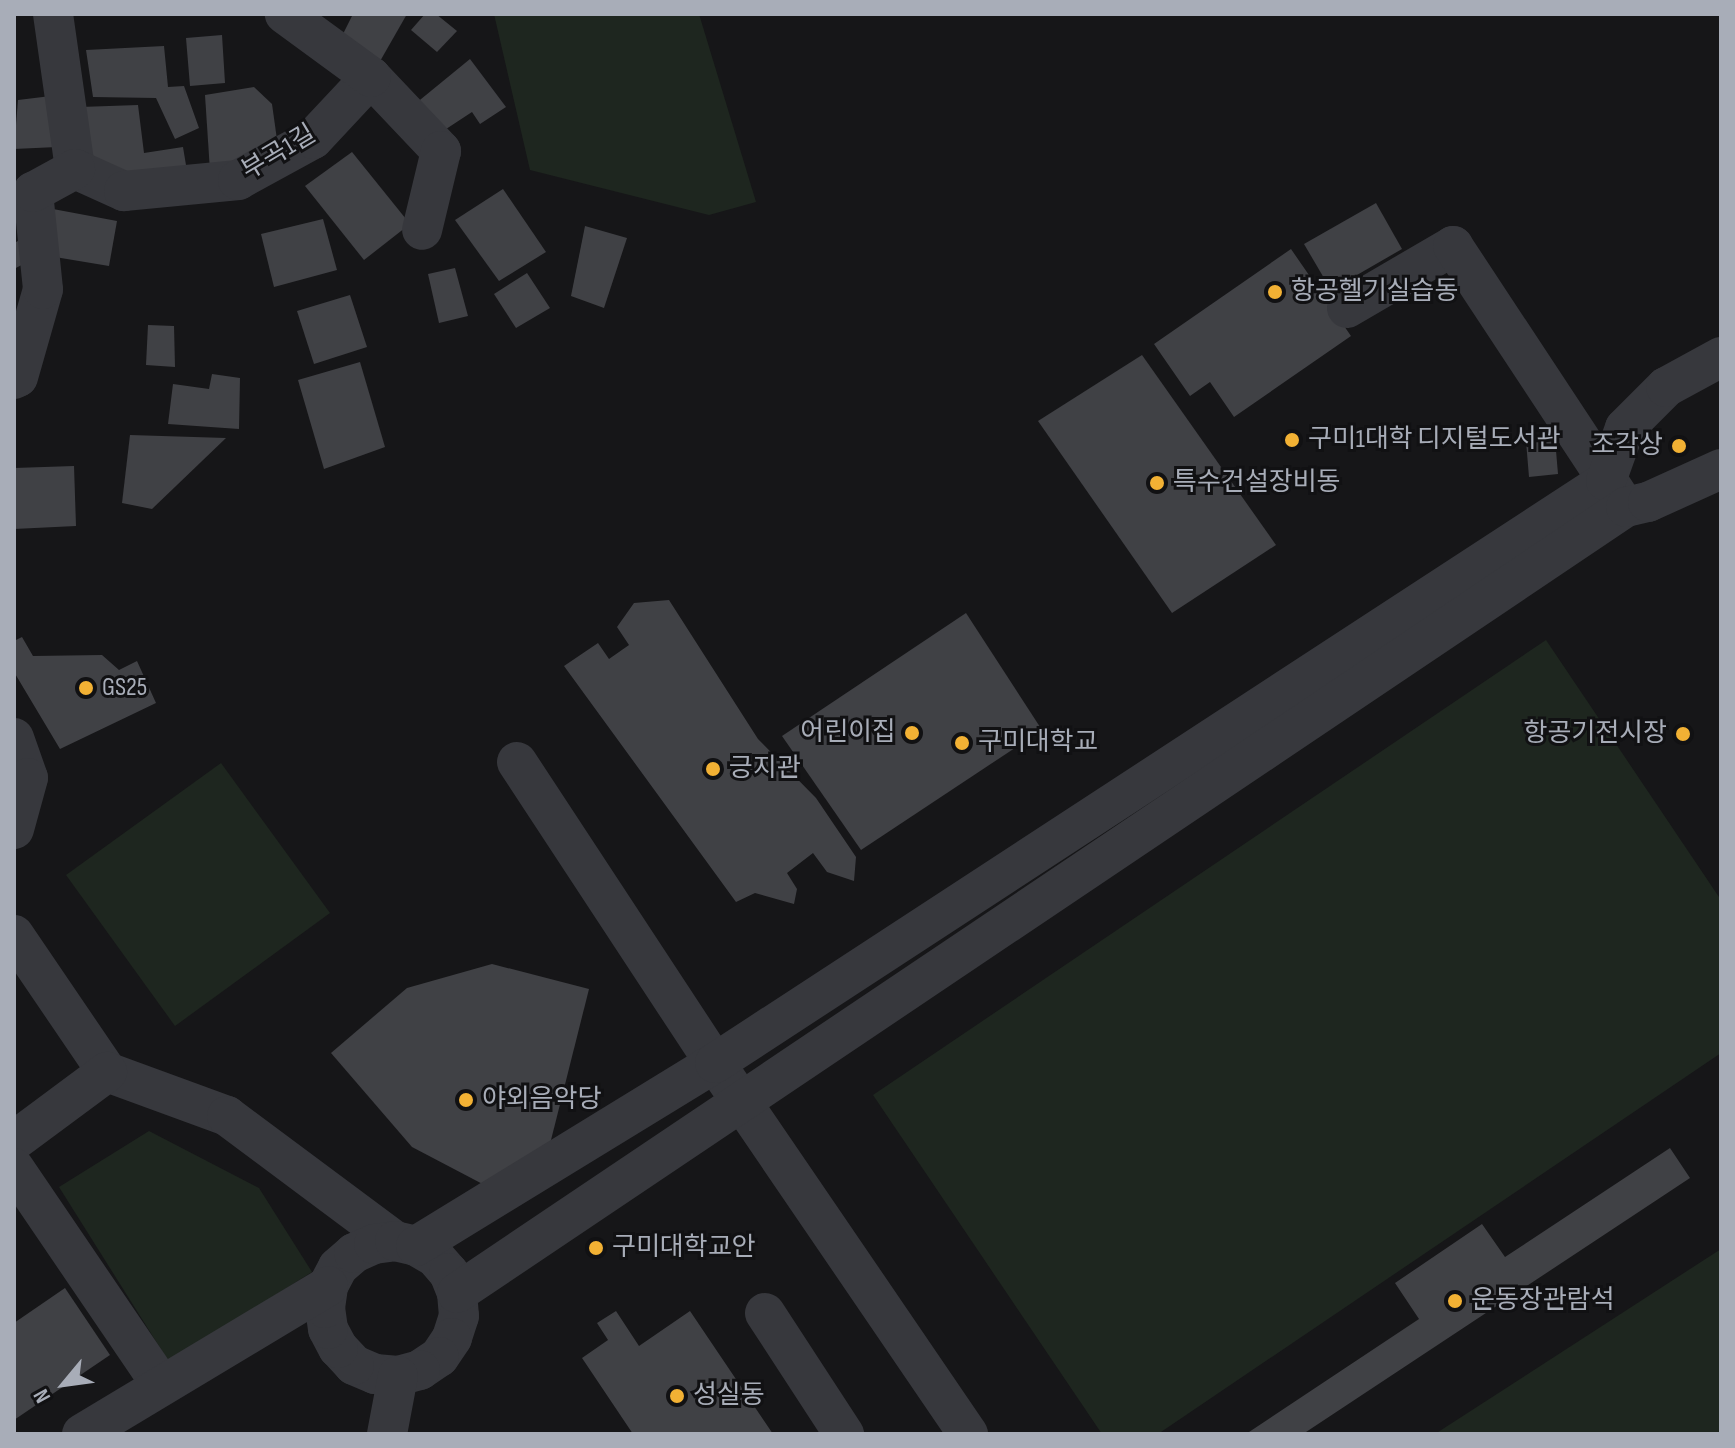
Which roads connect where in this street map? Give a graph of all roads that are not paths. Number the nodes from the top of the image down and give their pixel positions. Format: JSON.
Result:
{"nodes":[{"id":1,"x":53,"y":14,"type":"edge"},
{"id":2,"x":285,"y":14,"type":"edge"},
{"id":3,"x":371,"y":77,"type":"junction"},
{"id":4,"x":75,"y":169,"type":"junction"},
{"id":5,"x":422,"y":230,"type":"dead end"},
{"id":6,"x":1347,"y":308,"type":"dead end"},
{"id":7,"x":1721,"y":357,"type":"edge"},
{"id":8,"x":14,"y":379,"type":"edge"},
{"id":9,"x":1721,"y":469,"type":"edge"},
{"id":10,"x":1616,"y":494,"type":"junction"},
{"id":11,"x":14,"y":738,"type":"edge"},
{"id":12,"x":517,"y":762,"type":"dead end"},
{"id":13,"x":14,"y":829,"type":"edge"},
{"id":14,"x":14,"y":935,"type":"edge"},
{"id":15,"x":715,"y":1063,"type":"junction"},
{"id":16,"x":107,"y":1072,"type":"junction"},
{"id":17,"x":742,"y":1103,"type":"junction"},
{"id":18,"x":14,"y":1141,"type":"edge"},
{"id":19,"x":14,"y":1168,"type":"edge"},
{"id":20,"x":406,"y":1244,"type":"junction"},
{"id":21,"x":328,"y":1286,"type":"junction"},
{"id":22,"x":457,"y":1293,"type":"junction"},
{"id":23,"x":765,"y":1313,"type":"dead end"},
{"id":24,"x":398,"y":1376,"type":"junction"},
{"id":25,"x":161,"y":1384,"type":"junction"},
{"id":26,"x":82,"y":1434,"type":"edge"},
{"id":27,"x":387,"y":1434,"type":"edge"},
{"id":28,"x":844,"y":1434,"type":"edge"},
{"id":29,"x":968,"y":1434,"type":"edge"}],
"edges":[{"from":1,"to":4,"type":"street"},
{"from":2,"to":3,"type":"street"},
{"from":3,"to":4,"type":"street","name":"부곡1길"},
{"from":3,"to":5,"type":"street"},
{"from":4,"to":8,"type":"street"},
{"from":6,"to":10,"type":"street"},
{"from":7,"to":10,"type":"street"},
{"from":9,"to":10,"type":"street"},
{"from":10,"to":15,"type":"street"},
{"from":10,"to":17,"type":"street"},
{"from":11,"to":13,"type":"street"},
{"from":12,"to":15,"type":"street"},
{"from":14,"to":16,"type":"street"},
{"from":15,"to":17,"type":"street"},
{"from":15,"to":20,"type":"street"},
{"from":16,"to":18,"type":"street"},
{"from":16,"to":20,"type":"street"},
{"from":17,"to":22,"type":"street"},
{"from":17,"to":29,"type":"street"},
{"from":19,"to":25,"type":"street"},
{"from":20,"to":21,"type":"street"},
{"from":20,"to":22,"type":"street"},
{"from":21,"to":24,"type":"street"},
{"from":21,"to":25,"type":"street"},
{"from":22,"to":24,"type":"street"},
{"from":23,"to":28,"type":"street"},
{"from":24,"to":27,"type":"street"},
{"from":25,"to":26,"type":"street"}]}
